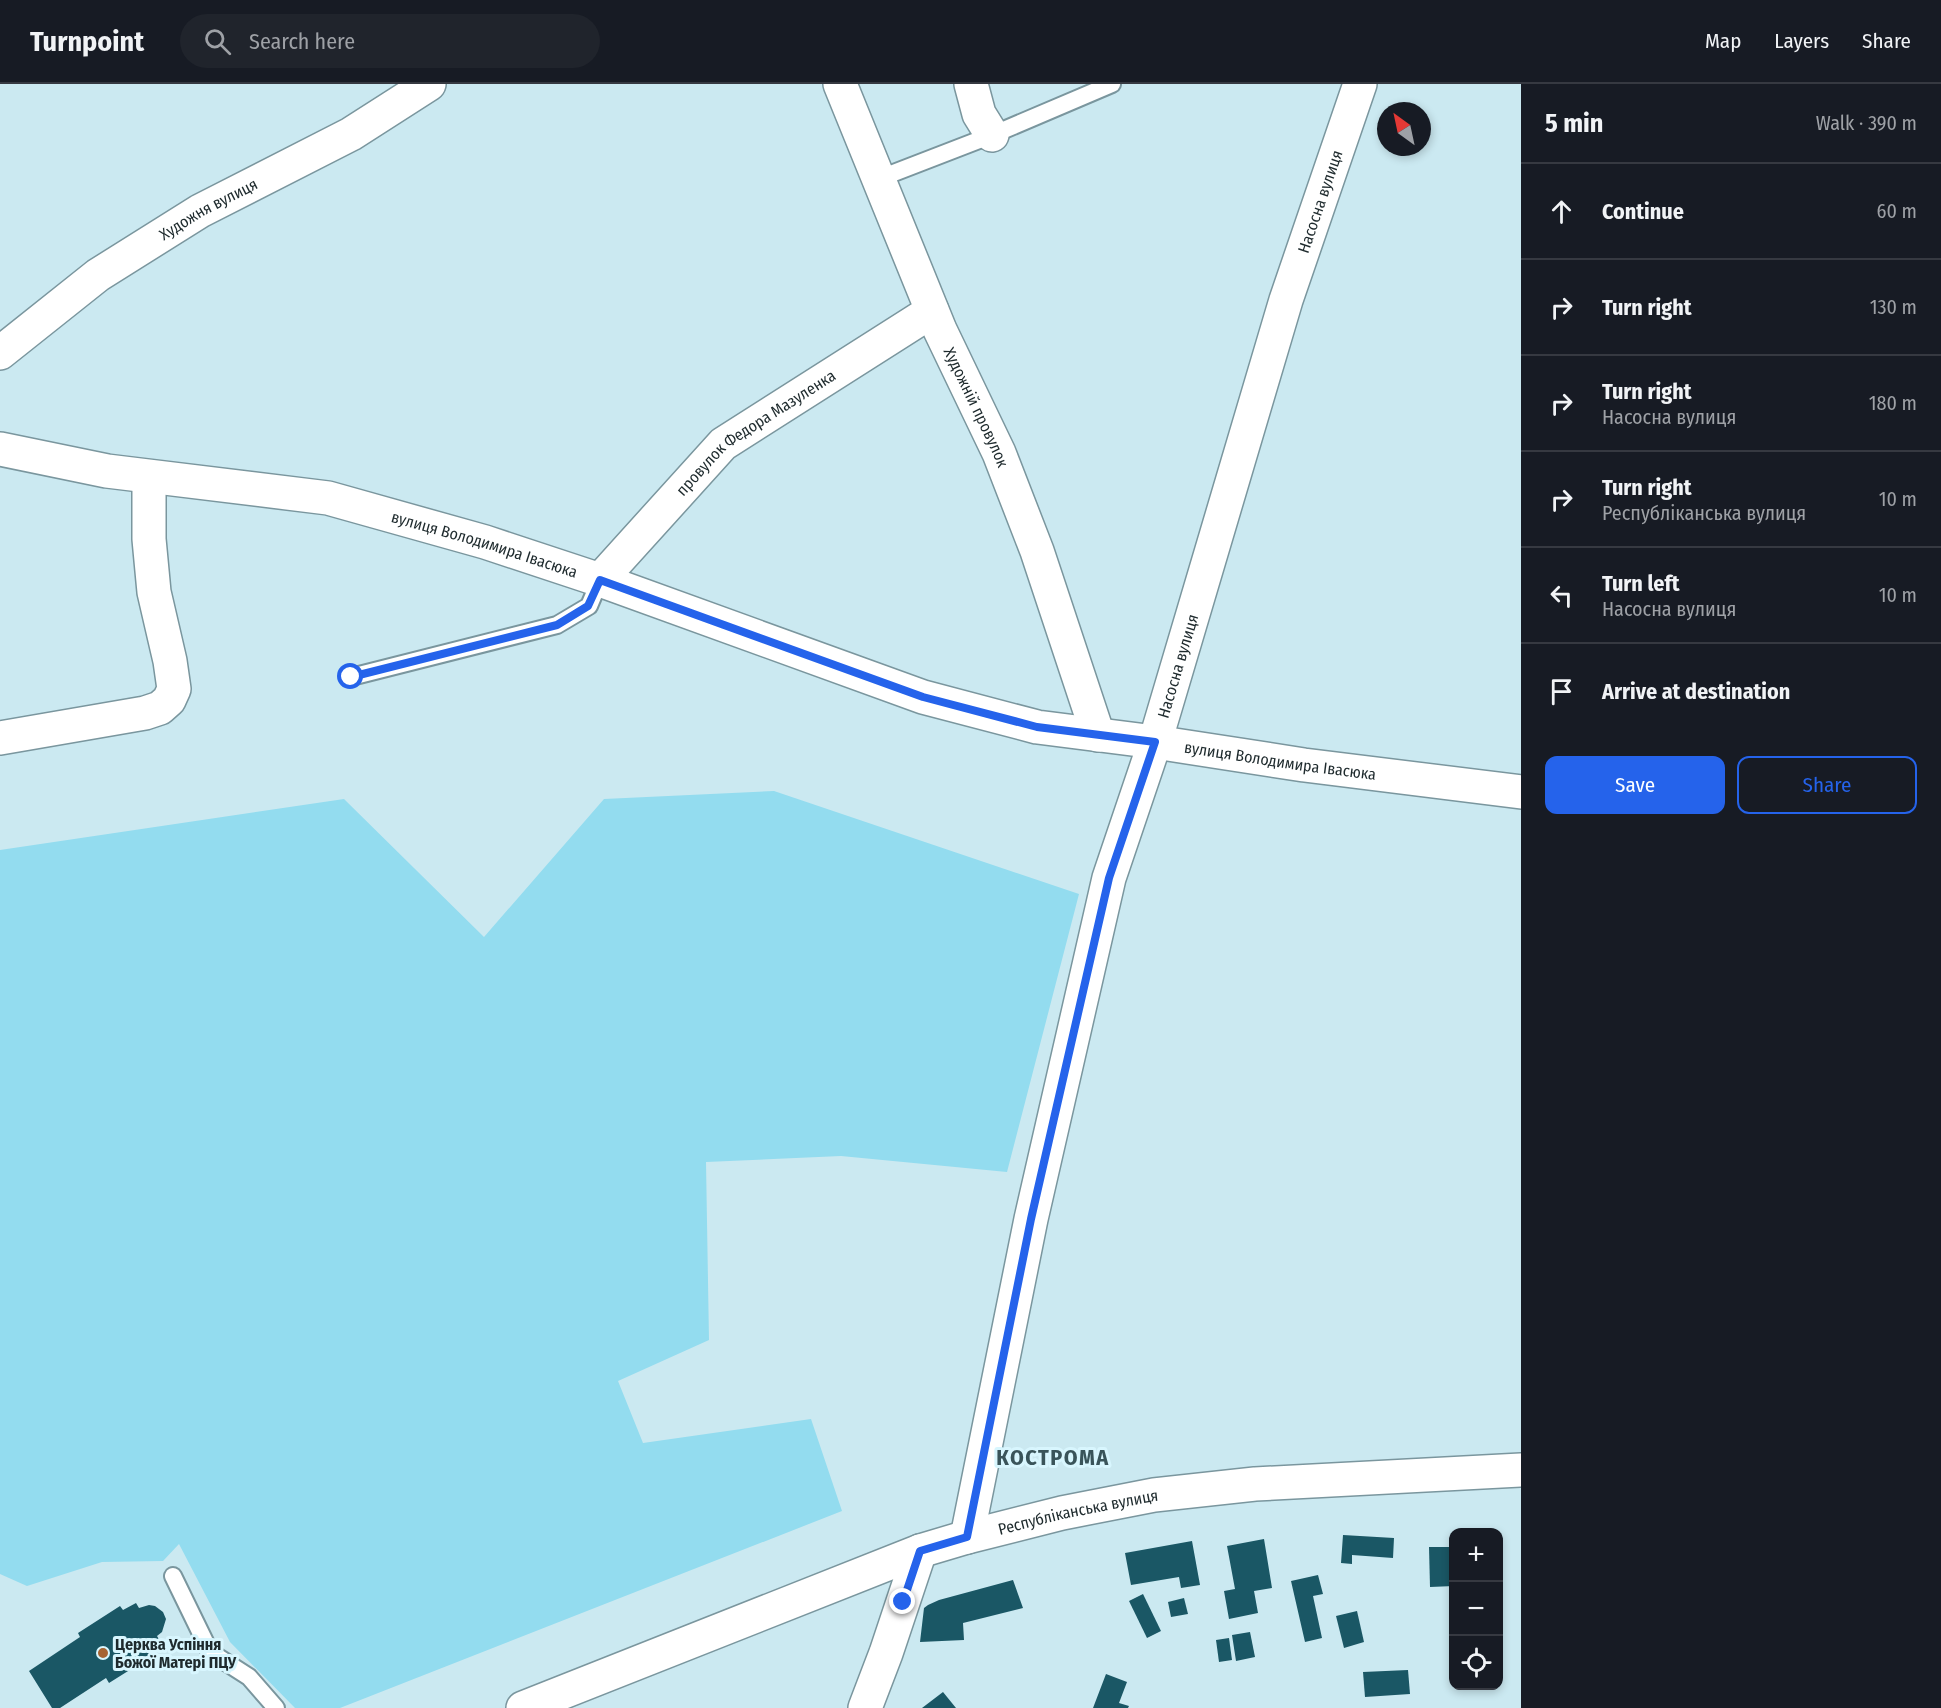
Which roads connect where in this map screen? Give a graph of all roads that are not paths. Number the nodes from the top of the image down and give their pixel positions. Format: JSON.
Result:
{"nodes":[{"id":1,"x":429,"y":84,"type":"edge"},
{"id":2,"x":840,"y":84,"type":"edge"},
{"id":3,"x":971,"y":84,"type":"edge"},
{"id":4,"x":1112,"y":84,"type":"edge"},
{"id":5,"x":1359,"y":84,"type":"edge"},
{"id":6,"x":992,"y":135,"type":"junction"},
{"id":7,"x":878,"y":179,"type":"junction"},
{"id":8,"x":932,"y":311,"type":"junction"},
{"id":9,"x":0,"y":353,"type":"edge"},
{"id":10,"x":0,"y":448,"type":"edge"},
{"id":11,"x":149,"y":477,"type":"junction"},
{"id":12,"x":600,"y":580,"type":"junction"},
{"id":13,"x":351,"y":677,"type":"dead end"},
{"id":14,"x":1098,"y":735,"type":"junction"},
{"id":15,"x":0,"y":738,"type":"edge"},
{"id":16,"x":1155,"y":742,"type":"junction"},
{"id":17,"x":1521,"y":792,"type":"edge"},
{"id":18,"x":1521,"y":1470,"type":"edge"},
{"id":19,"x":967,"y":1537,"type":"junction"},
{"id":20,"x":920,"y":1551,"type":"junction"},
{"id":21,"x":173,"y":1576,"type":"dead end"},
{"id":22,"x":276,"y":1708,"type":"edge"},
{"id":23,"x":523,"y":1708,"type":"edge"},
{"id":24,"x":865,"y":1708,"type":"edge"}],
"edges":[{"from":1,"to":9,"type":"street","name":"Художня вулиця"},
{"from":2,"to":7,"type":"street","name":"Художній провулок"},
{"from":3,"to":6,"type":"street"},
{"from":4,"to":6,"type":"lane"},
{"from":5,"to":16,"type":"street","name":"Насосна вулиця"},
{"from":6,"to":7,"type":"lane"},
{"from":7,"to":8,"type":"street","name":"Художній провулок"},
{"from":8,"to":12,"type":"street","name":"провулок Федора Мазуленка"},
{"from":8,"to":14,"type":"street","name":"Художній провулок"},
{"from":10,"to":11,"type":"street","name":"вулиця Володимира Івасюка"},
{"from":11,"to":12,"type":"street","name":"вулиця Володимира Івасюка"},
{"from":11,"to":15,"type":"street"},
{"from":12,"to":13,"type":"lane"},
{"from":12,"to":14,"type":"street","name":"вулиця Володимира Івасюка"},
{"from":14,"to":16,"type":"street","name":"вулиця Володимира Івасюка"},
{"from":16,"to":17,"type":"street","name":"вулиця Володимира Івасюка"},
{"from":16,"to":19,"type":"street","name":"Насосна вулиця"},
{"from":18,"to":19,"type":"street","name":"Республіканська вулиця"},
{"from":19,"to":20,"type":"street","name":"Республіканська вулиця"},
{"from":20,"to":23,"type":"street","name":"Республіканська вулиця"},
{"from":20,"to":24,"type":"street"},
{"from":21,"to":22,"type":"lane"}]}
